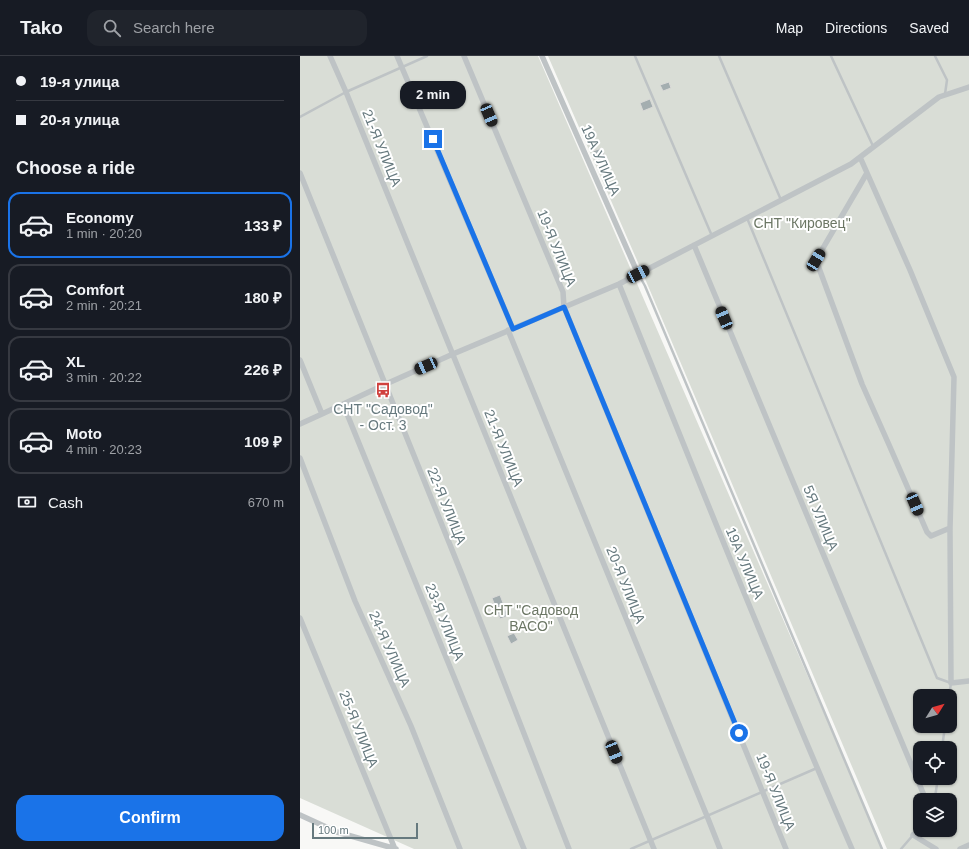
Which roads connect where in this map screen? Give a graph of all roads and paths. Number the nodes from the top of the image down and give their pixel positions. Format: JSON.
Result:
{"nodes":[{"id":1,"x":330,"y":56,"type":"edge"},
{"id":2,"x":397,"y":56,"type":"edge"},
{"id":3,"x":427,"y":56,"type":"edge"},
{"id":4,"x":464,"y":56,"type":"edge"},
{"id":5,"x":542,"y":56,"type":"edge"},
{"id":6,"x":635,"y":56,"type":"edge"},
{"id":7,"x":719,"y":56,"type":"edge"},
{"id":8,"x":831,"y":56,"type":"edge"},
{"id":9,"x":935,"y":56,"type":"edge"},
{"id":10,"x":402,"y":67,"type":"junction"},
{"id":11,"x":969,"y":87,"type":"edge"},
{"id":12,"x":346,"y":92,"type":"junction"},
{"id":13,"x":945,"y":95,"type":"junction"},
{"id":14,"x":300,"y":116,"type":"edge"},
{"id":15,"x":874,"y":146,"type":"junction"},
{"id":16,"x":860,"y":157,"type":"junction"},
{"id":17,"x":300,"y":173,"type":"edge"},
{"id":18,"x":867,"y":173,"type":"junction"},
{"id":19,"x":781,"y":200,"type":"junction"},
{"id":20,"x":747,"y":218,"type":"junction"},
{"id":21,"x":712,"y":236,"type":"junction"},
{"id":22,"x":694,"y":245,"type":"junction"},
{"id":23,"x":638,"y":274,"type":"junction"},
{"id":24,"x":619,"y":284,"type":"junction"},
{"id":25,"x":564,"y":307,"type":"junction"},
{"id":26,"x":511,"y":330,"type":"junction"},
{"id":27,"x":453,"y":354,"type":"junction"},
{"id":28,"x":300,"y":360,"type":"edge"},
{"id":29,"x":386,"y":384,"type":"junction"},
{"id":30,"x":343,"y":404,"type":"junction"},
{"id":31,"x":322,"y":414,"type":"junction"},
{"id":32,"x":300,"y":424,"type":"edge"},
{"id":33,"x":300,"y":458,"type":"edge"},
{"id":34,"x":950,"y":528,"type":"junction"},
{"id":35,"x":300,"y":618,"type":"edge"},
{"id":36,"x":969,"y":681,"type":"edge"},
{"id":37,"x":951,"y":683,"type":"junction"},
{"id":38,"x":950,"y":689,"type":"edge"},
{"id":39,"x":817,"y":768,"type":"junction"},
{"id":40,"x":763,"y":792,"type":"junction"},
{"id":41,"x":923,"y":793,"type":"edge"},
{"id":42,"x":300,"y":815,"type":"edge"},
{"id":43,"x":707,"y":816,"type":"junction"},
{"id":44,"x":913,"y":835,"type":"edge"},
{"id":45,"x":916,"y":837,"type":"edge"},
{"id":46,"x":650,"y":841,"type":"junction"},
{"id":47,"x":969,"y":845,"type":"edge"},
{"id":48,"x":396,"y":849,"type":"edge"},
{"id":49,"x":460,"y":849,"type":"edge"},
{"id":50,"x":524,"y":849,"type":"edge"},
{"id":51,"x":569,"y":849,"type":"edge"},
{"id":52,"x":632,"y":849,"type":"edge"},
{"id":53,"x":654,"y":849,"type":"edge"},
{"id":54,"x":720,"y":849,"type":"edge"},
{"id":55,"x":786,"y":849,"type":"edge"},
{"id":56,"x":852,"y":849,"type":"edge"},
{"id":57,"x":882,"y":849,"type":"edge"},
{"id":58,"x":900,"y":849,"type":"edge"},
{"id":59,"x":936,"y":849,"type":"edge"},
{"id":60,"x":960,"y":849,"type":"edge"}],
"edges":[{"from":1,"to":12,"type":"street","name":"21-Я УЛИЦА"},
{"from":2,"to":10,"type":"street","name":"20-Я УЛИЦА"},
{"from":3,"to":10,"type":"lane"},
{"from":4,"to":25,"type":"street","name":"19-Я УЛИЦА"},
{"from":5,"to":23,"type":"street","name":"19А УЛИЦА"},
{"from":6,"to":21,"type":"lane"},
{"from":7,"to":19,"type":"lane"},
{"from":8,"to":15,"type":"lane"},
{"from":9,"to":13,"type":"lane"},
{"from":10,"to":12,"type":"lane"},
{"from":10,"to":26,"type":"street","name":"20-Я УЛИЦА"},
{"from":11,"to":13,"type":"street"},
{"from":12,"to":14,"type":"lane"},
{"from":12,"to":27,"type":"street","name":"21-Я УЛИЦА"},
{"from":13,"to":15,"type":"street"},
{"from":15,"to":16,"type":"street"},
{"from":16,"to":18,"type":"street"},
{"from":16,"to":19,"type":"street"},
{"from":17,"to":29,"type":"street","name":"22-Я УЛИЦА"},
{"from":18,"to":34,"type":"street"},
{"from":18,"to":34,"type":"street"},
{"from":19,"to":20,"type":"street"},
{"from":20,"to":21,"type":"street"},
{"from":20,"to":37,"type":"lane"},
{"from":21,"to":22,"type":"street"},
{"from":22,"to":23,"type":"street"},
{"from":22,"to":41,"type":"street","name":"5Я УЛИЦА"},
{"from":23,"to":24,"type":"street"},
{"from":23,"to":57,"type":"lane"},
{"from":24,"to":25,"type":"street"},
{"from":24,"to":39,"type":"street","name":"19А УЛИЦА"},
{"from":25,"to":26,"type":"street"},
{"from":25,"to":40,"type":"street","name":"19-Я УЛИЦА"},
{"from":26,"to":27,"type":"street"},
{"from":26,"to":43,"type":"street","name":"20-Я УЛИЦА"},
{"from":27,"to":29,"type":"street"},
{"from":27,"to":46,"type":"street","name":"21-Я УЛИЦА"},
{"from":28,"to":31,"type":"street"},
{"from":29,"to":30,"type":"street"},
{"from":29,"to":51,"type":"street","name":"22-Я УЛИЦА"},
{"from":30,"to":31,"type":"street"},
{"from":30,"to":50,"type":"street","name":"23-Я УЛИЦА"},
{"from":31,"to":32,"type":"street"},
{"from":33,"to":49,"type":"street","name":"24-Я УЛИЦА"},
{"from":34,"to":37,"type":"street"},
{"from":35,"to":48,"type":"street","name":"25-Я УЛИЦА"},
{"from":36,"to":37,"type":"street"},
{"from":37,"to":38,"type":"lane"},
{"from":39,"to":40,"type":"lane"},
{"from":39,"to":56,"type":"street","name":"19А УЛИЦА"},
{"from":40,"to":43,"type":"lane"},
{"from":40,"to":55,"type":"street","name":"19-Я УЛИЦА"},
{"from":42,"to":48,"type":"street"},
{"from":43,"to":46,"type":"lane"},
{"from":43,"to":54,"type":"street","name":"20-Я УЛИЦА"},
{"from":44,"to":58,"type":"lane"},
{"from":45,"to":59,"type":"street"},
{"from":46,"to":52,"type":"lane"},
{"from":46,"to":53,"type":"street","name":"21-Я УЛИЦА"},
{"from":47,"to":60,"type":"street"}]}
